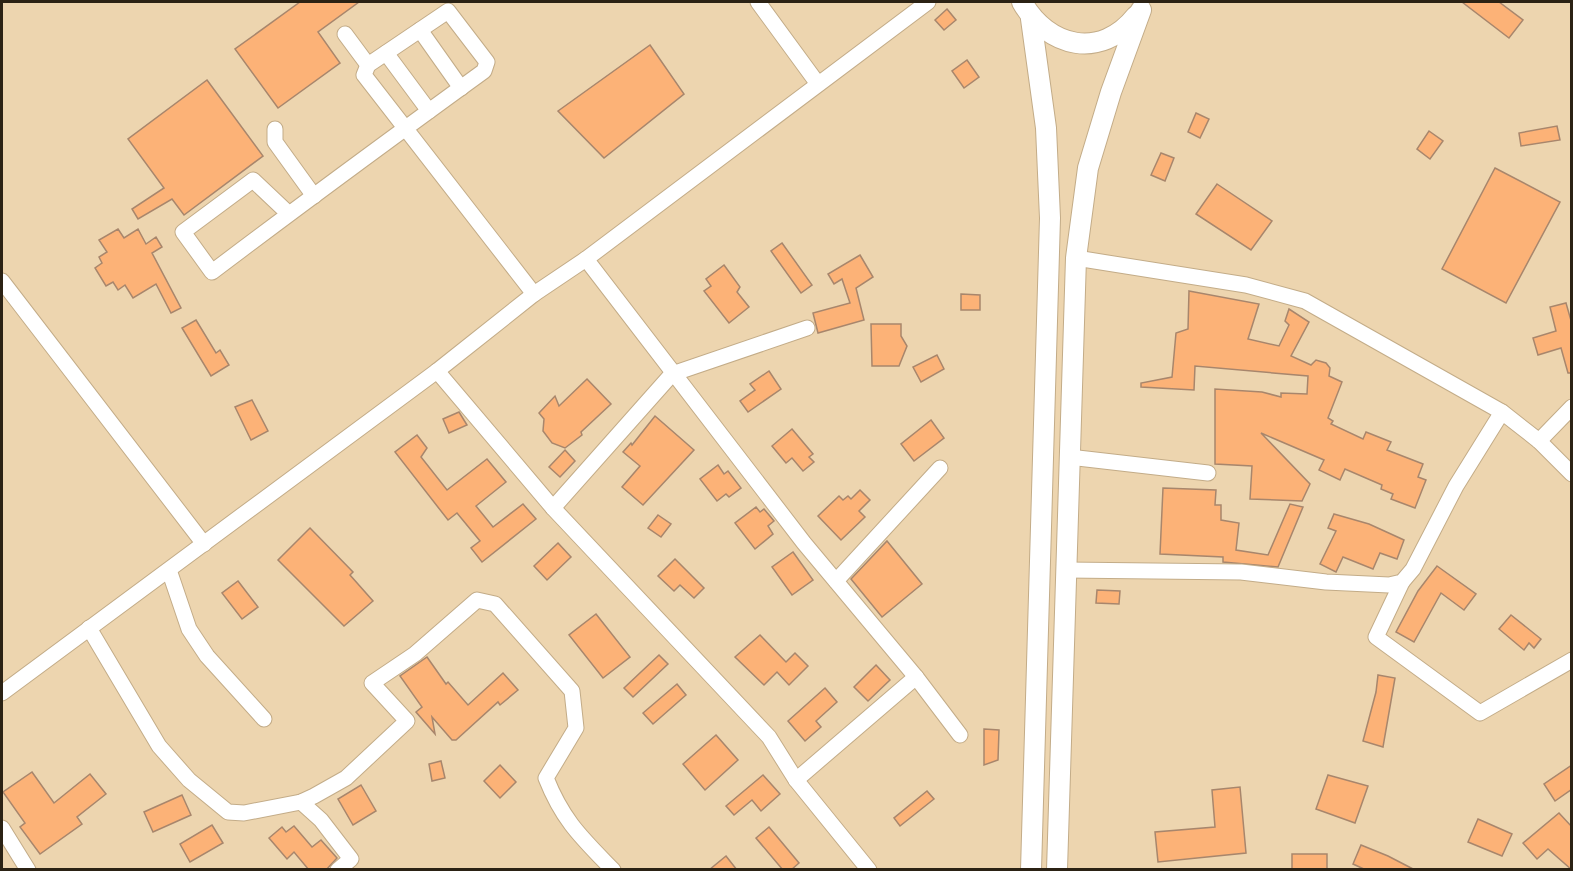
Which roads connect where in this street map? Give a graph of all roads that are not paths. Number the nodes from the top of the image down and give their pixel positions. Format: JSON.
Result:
{"nodes":[{"id":1,"x":759,"y":2,"type":"edge"},
{"id":2,"x":928,"y":2,"type":"edge"},
{"id":3,"x":1143,"y":6,"type":"edge"},
{"id":4,"x":1027,"y":10,"type":"edge"},
{"id":5,"x":420,"y":30,"type":"junction"},
{"id":6,"x":345,"y":34,"type":"dead end"},
{"id":7,"x":386,"y":53,"type":"junction"},
{"id":8,"x":366,"y":70,"type":"junction"},
{"id":9,"x":818,"y":84,"type":"junction"},
{"id":10,"x":461,"y":88,"type":"junction"},
{"id":11,"x":429,"y":111,"type":"junction"},
{"id":12,"x":405,"y":126,"type":"junction"},
{"id":13,"x":275,"y":129,"type":"dead end"},
{"id":14,"x":314,"y":196,"type":"junction"},
{"id":15,"x":289,"y":214,"type":"junction"},
{"id":16,"x":1076,"y":258,"type":"junction"},
{"id":17,"x":586,"y":260,"type":"junction"},
{"id":18,"x":2,"y":281,"type":"edge"},
{"id":19,"x":534,"y":294,"type":"junction"},
{"id":20,"x":807,"y":328,"type":"dead end"},
{"id":21,"x":437,"y":371,"type":"junction"},
{"id":22,"x":672,"y":374,"type":"junction"},
{"id":23,"x":1572,"y":406,"type":"edge"},
{"id":24,"x":1502,"y":412,"type":"junction"},
{"id":25,"x":1539,"y":441,"type":"junction"},
{"id":26,"x":1069,"y":457,"type":"junction"},
{"id":27,"x":940,"y":468,"type":"dead end"},
{"id":28,"x":1208,"y":473,"type":"dead end"},
{"id":29,"x":1572,"y":474,"type":"edge"},
{"id":30,"x":553,"y":508,"type":"junction"},
{"id":31,"x":204,"y":544,"type":"junction"},
{"id":32,"x":169,"y":570,"type":"junction"},
{"id":33,"x":1066,"y":570,"type":"junction"},
{"id":34,"x":836,"y":581,"type":"junction"},
{"id":35,"x":1402,"y":582,"type":"junction"},
{"id":36,"x":89,"y":628,"type":"junction"},
{"id":37,"x":1572,"y":660,"type":"edge"},
{"id":38,"x":916,"y":677,"type":"junction"},
{"id":39,"x":2,"y":693,"type":"edge"},
{"id":40,"x":264,"y":719,"type":"dead end"},
{"id":41,"x":960,"y":735,"type":"dead end"},
{"id":42,"x":796,"y":780,"type":"junction"},
{"id":43,"x":301,"y":802,"type":"junction"},
{"id":44,"x":2,"y":828,"type":"edge"},
{"id":45,"x":28,"y":870,"type":"edge"},
{"id":46,"x":338,"y":870,"type":"edge"},
{"id":47,"x":613,"y":870,"type":"edge"},
{"id":48,"x":869,"y":870,"type":"edge"},
{"id":49,"x":1031,"y":870,"type":"edge"},
{"id":50,"x":1057,"y":870,"type":"edge"}],
"edges":[{"from":1,"to":9,"type":"street"},
{"from":2,"to":9,"type":"street"},
{"from":3,"to":4,"type":"main road"},
{"from":3,"to":16,"type":"main road"},
{"from":4,"to":49,"type":"main road"},
{"from":5,"to":7,"type":"street"},
{"from":5,"to":10,"type":"street"},
{"from":5,"to":10,"type":"street"},
{"from":6,"to":8,"type":"street"},
{"from":7,"to":8,"type":"street"},
{"from":7,"to":11,"type":"street"},
{"from":8,"to":12,"type":"street"},
{"from":9,"to":17,"type":"street"},
{"from":10,"to":11,"type":"street"},
{"from":11,"to":12,"type":"street"},
{"from":12,"to":14,"type":"street"},
{"from":12,"to":19,"type":"street"},
{"from":13,"to":14,"type":"street"},
{"from":14,"to":15,"type":"street"},
{"from":15,"to":15,"type":"street"},
{"from":16,"to":24,"type":"street"},
{"from":16,"to":26,"type":"main road"},
{"from":17,"to":19,"type":"street"},
{"from":17,"to":22,"type":"street"},
{"from":18,"to":31,"type":"street"},
{"from":19,"to":21,"type":"street"},
{"from":20,"to":22,"type":"street"},
{"from":21,"to":30,"type":"street"},
{"from":21,"to":31,"type":"street"},
{"from":22,"to":30,"type":"street"},
{"from":22,"to":34,"type":"street"},
{"from":23,"to":25,"type":"street"},
{"from":24,"to":25,"type":"street"},
{"from":24,"to":35,"type":"street"},
{"from":25,"to":29,"type":"street"},
{"from":26,"to":28,"type":"street"},
{"from":26,"to":33,"type":"main road"},
{"from":27,"to":34,"type":"street"},
{"from":30,"to":42,"type":"street"},
{"from":31,"to":32,"type":"street"},
{"from":32,"to":36,"type":"street"},
{"from":32,"to":40,"type":"street"},
{"from":33,"to":35,"type":"street"},
{"from":33,"to":50,"type":"main road"},
{"from":34,"to":38,"type":"street"},
{"from":35,"to":37,"type":"street"},
{"from":36,"to":39,"type":"street"},
{"from":36,"to":43,"type":"street"},
{"from":38,"to":41,"type":"street"},
{"from":38,"to":42,"type":"street"},
{"from":42,"to":48,"type":"street"},
{"from":43,"to":46,"type":"street"},
{"from":43,"to":47,"type":"street"},
{"from":44,"to":45,"type":"street"}]}
